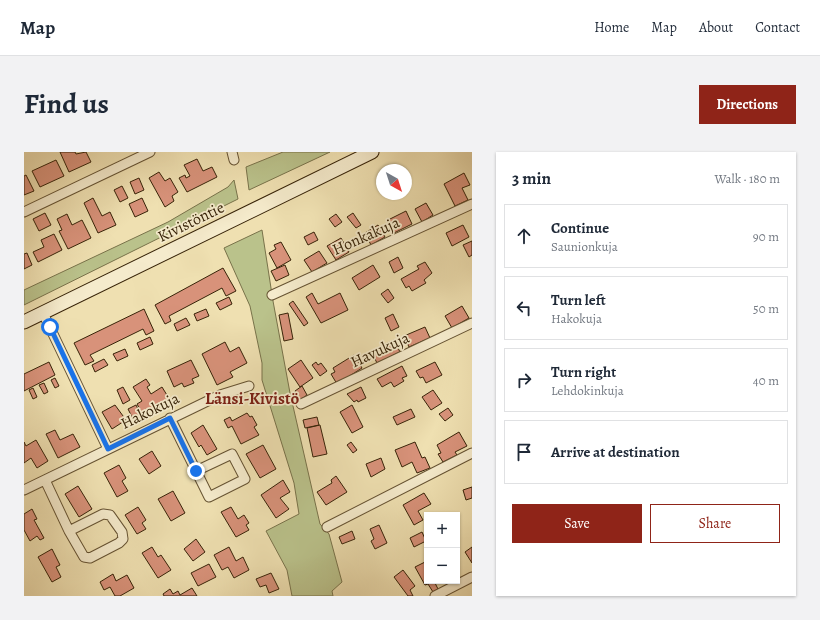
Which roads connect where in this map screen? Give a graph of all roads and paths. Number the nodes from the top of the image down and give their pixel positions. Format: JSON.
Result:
{"nodes":[{"id":1,"x":150,"y":152,"type":"edge"},
{"id":2,"x":372,"y":152,"type":"edge"},
{"id":3,"x":472,"y":204,"type":"edge"},
{"id":4,"x":24,"y":212,"type":"edge"},
{"id":5,"x":272,"y":295,"type":"dead end"},
{"id":6,"x":43,"y":313,"type":"junction"},
{"id":7,"x":24,"y":322,"type":"edge"},
{"id":8,"x":472,"y":323,"type":"edge"},
{"id":9,"x":249,"y":386,"type":"dead end"},
{"id":10,"x":302,"y":404,"type":"dead end"},
{"id":11,"x":170,"y":418,"type":"junction"},
{"id":12,"x":108,"y":449,"type":"junction"},
{"id":13,"x":472,"y":453,"type":"edge"},
{"id":14,"x":196,"y":471,"type":"junction"},
{"id":15,"x":44,"y":480,"type":"junction"},
{"id":16,"x":24,"y":490,"type":"edge"},
{"id":17,"x":326,"y":527,"type":"dead end"},
{"id":18,"x":69,"y":531,"type":"junction"},
{"id":19,"x":472,"y":577,"type":"edge"},
{"id":20,"x":435,"y":596,"type":"edge"}],
"edges":[{"from":1,"to":4,"type":"street"},
{"from":2,"to":6,"type":"main road","name":"Kivistöntie"},
{"from":3,"to":5,"type":"street","name":"Honkakuja"},
{"from":6,"to":7,"type":"main road","name":"Kivistöntie"},
{"from":6,"to":12,"type":"street"},
{"from":8,"to":10,"type":"street","name":"Havukuja"},
{"from":9,"to":11,"type":"street","name":"Hakokuja"},
{"from":11,"to":12,"type":"street","name":"Hakokuja"},
{"from":11,"to":14,"type":"street"},
{"from":12,"to":15,"type":"street","name":"Hakokuja"},
{"from":13,"to":17,"type":"street"},
{"from":14,"to":14,"type":"street"},
{"from":15,"to":16,"type":"street","name":"Hakokuja"},
{"from":15,"to":18,"type":"street"},
{"from":18,"to":18,"type":"street"},
{"from":19,"to":20,"type":"street"}]}
